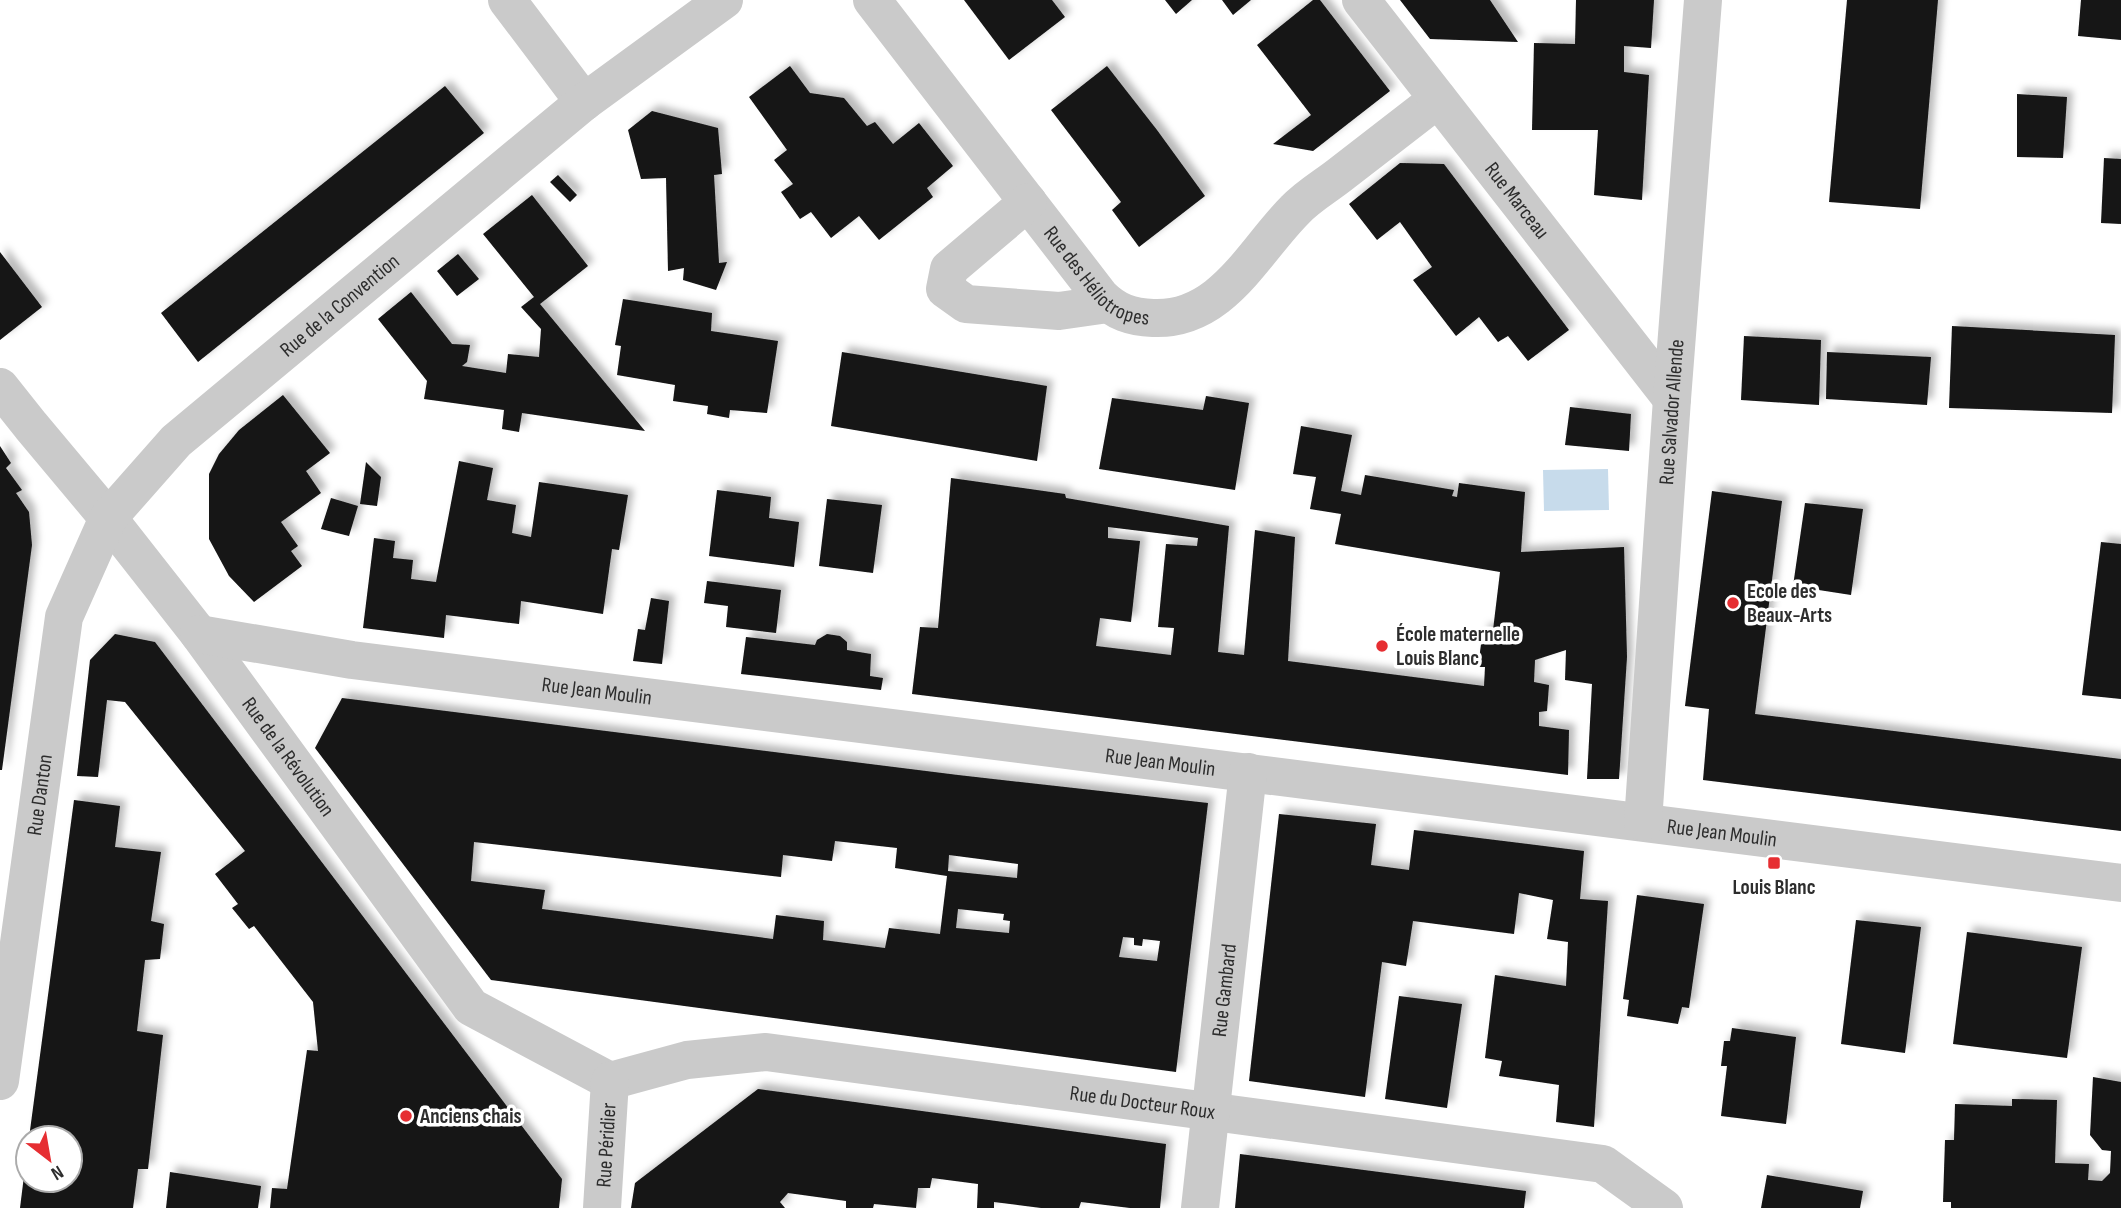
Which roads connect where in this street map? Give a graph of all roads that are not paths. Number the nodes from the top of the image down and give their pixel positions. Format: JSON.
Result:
{"nodes":[{"id":1,"x":506,"y":0,"type":"edge"},
{"id":2,"x":724,"y":0,"type":"edge"},
{"id":3,"x":872,"y":0,"type":"edge"},
{"id":4,"x":1362,"y":0,"type":"edge"},
{"id":5,"x":1703,"y":0,"type":"edge"},
{"id":6,"x":1438,"y":99,"type":"junction"},
{"id":7,"x":584,"y":103,"type":"junction"},
{"id":8,"x":1028,"y":202,"type":"junction"},
{"id":9,"x":1108,"y":304,"type":"junction"},
{"id":10,"x":0,"y":387,"type":"edge"},
{"id":11,"x":1671,"y":399,"type":"junction"},
{"id":12,"x":108,"y":518,"type":"junction"},
{"id":13,"x":199,"y":634,"type":"junction"},
{"id":14,"x":1248,"y":772,"type":"junction"},
{"id":15,"x":1643,"y":822,"type":"junction"},
{"id":16,"x":2121,"y":883,"type":"edge"},
{"id":17,"x":0,"y":1081,"type":"edge"},
{"id":18,"x":610,"y":1081,"type":"junction"},
{"id":19,"x":1210,"y":1112,"type":"junction"},
{"id":20,"x":601,"y":1208,"type":"edge"},
{"id":21,"x":1200,"y":1208,"type":"edge"},
{"id":22,"x":1664,"y":1208,"type":"edge"}],
"edges":[{"from":1,"to":7,"type":"street"},
{"from":2,"to":7,"type":"street"},
{"from":3,"to":8,"type":"street","name":"Rue des Héliotropes"},
{"from":4,"to":6,"type":"street","name":"Rue Marceau"},
{"from":5,"to":11,"type":"street","name":"Rue Salvador Allende"},
{"from":6,"to":9,"type":"street","name":"Rue des Héliotropes"},
{"from":6,"to":11,"type":"street","name":"Rue Marceau"},
{"from":7,"to":12,"type":"street","name":"Rue de la Convention"},
{"from":8,"to":9,"type":"street","name":"Rue des Héliotropes"},
{"from":8,"to":9,"type":"street"},
{"from":10,"to":12,"type":"street","name":"Rue de la Révolution"},
{"from":11,"to":15,"type":"street","name":"Rue Salvador Allende"},
{"from":12,"to":13,"type":"street","name":"Rue de la Révolution"},
{"from":12,"to":17,"type":"street","name":"Rue Danton"},
{"from":13,"to":14,"type":"street","name":"Rue Jean Moulin"},
{"from":13,"to":18,"type":"street","name":"Rue de la Révolution"},
{"from":14,"to":15,"type":"street","name":"Rue Jean Moulin"},
{"from":14,"to":19,"type":"street","name":"Rue Gambard"},
{"from":15,"to":16,"type":"street","name":"Rue Jean Moulin"},
{"from":18,"to":19,"type":"street","name":"Rue du Docteur Roux"},
{"from":18,"to":20,"type":"street","name":"Rue Péridier"},
{"from":19,"to":21,"type":"street","name":"Rue Gambard"},
{"from":19,"to":22,"type":"street","name":"Rue du Docteur Roux"}]}
